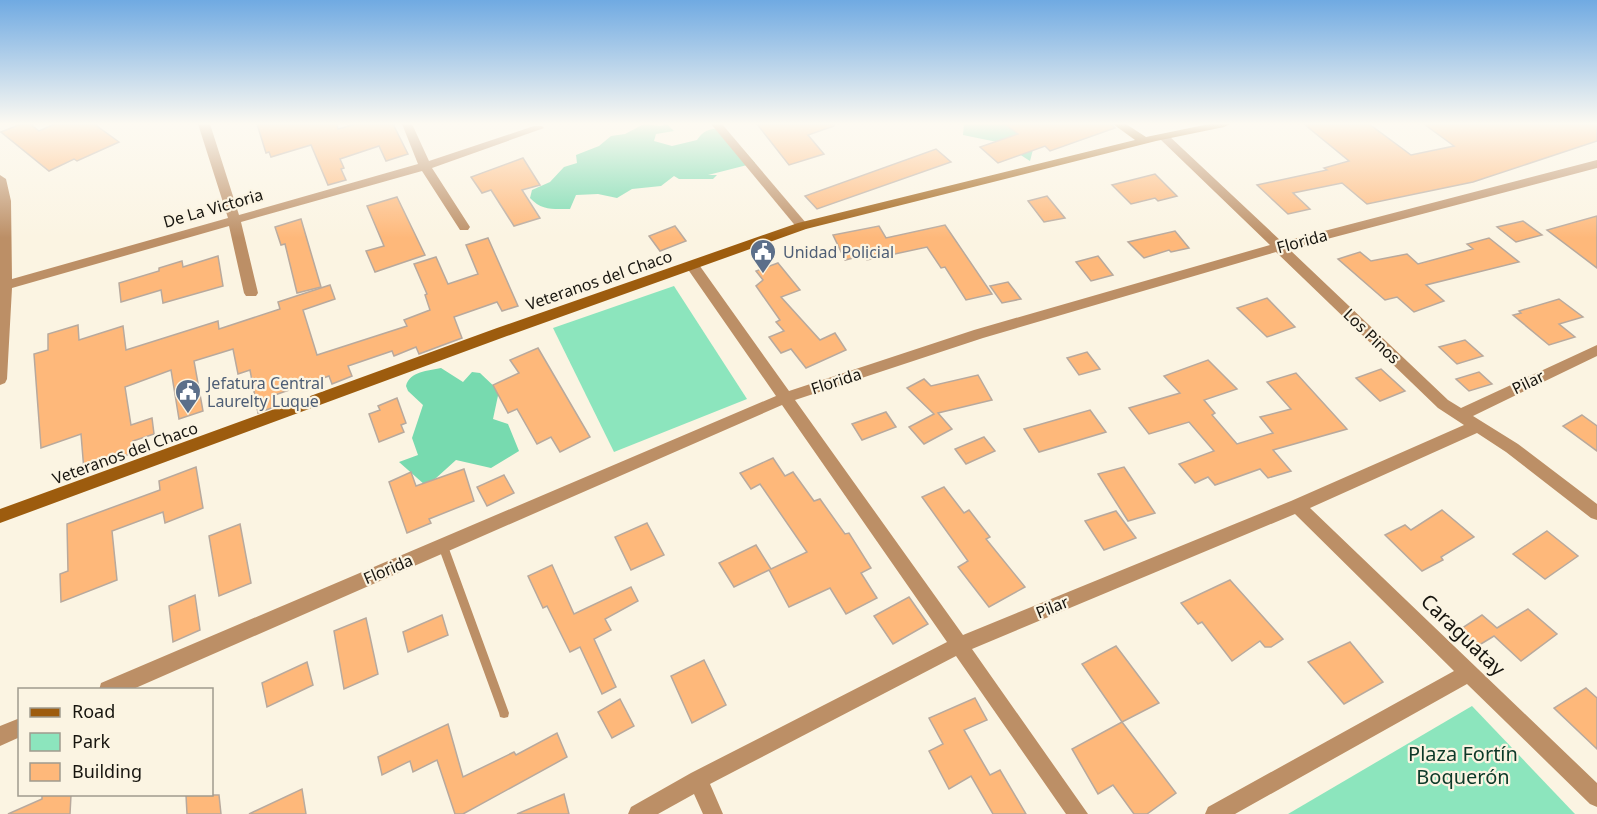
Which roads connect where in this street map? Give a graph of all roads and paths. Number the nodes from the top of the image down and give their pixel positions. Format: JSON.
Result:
{"nodes":[{"id":1,"x":216,"y":162,"type":"edge"},
{"id":2,"x":423,"y":162,"type":"edge"},
{"id":3,"x":437,"y":162,"type":"edge"},
{"id":4,"x":748,"y":162,"type":"edge"},
{"id":5,"x":1062,"y":162,"type":"edge"},
{"id":6,"x":1181,"y":162,"type":"edge"},
{"id":7,"x":1597,"y":164,"type":"edge"},
{"id":8,"x":425,"y":166,"type":"junction"},
{"id":9,"x":0,"y":179,"type":"edge"},
{"id":10,"x":234,"y":219,"type":"junction"},
{"id":11,"x":802,"y":226,"type":"junction"},
{"id":12,"x":464,"y":227,"type":"dead end"},
{"id":13,"x":1279,"y":247,"type":"junction"},
{"id":14,"x":692,"y":265,"type":"junction"},
{"id":15,"x":2,"y":287,"type":"edge"},
{"id":16,"x":251,"y":293,"type":"dead end"},
{"id":17,"x":1597,"y":350,"type":"edge"},
{"id":18,"x":0,"y":379,"type":"edge"},
{"id":19,"x":787,"y":397,"type":"junction"},
{"id":20,"x":1460,"y":415,"type":"junction"},
{"id":21,"x":1478,"y":426,"type":"junction"},
{"id":22,"x":1297,"y":506,"type":"junction"},
{"id":23,"x":1597,"y":513,"type":"edge"},
{"id":24,"x":0,"y":516,"type":"edge"},
{"id":25,"x":443,"y":546,"type":"junction"},
{"id":26,"x":960,"y":645,"type":"junction"},
{"id":27,"x":1469,"y":673,"type":"junction"},
{"id":28,"x":113,"y":688,"type":"edge"},
{"id":29,"x":504,"y":713,"type":"dead end"},
{"id":30,"x":18,"y":728,"type":"edge"},
{"id":31,"x":0,"y":736,"type":"edge"},
{"id":32,"x":698,"y":780,"type":"junction"},
{"id":33,"x":1597,"y":797,"type":"edge"},
{"id":34,"x":638,"y":814,"type":"edge"},
{"id":35,"x":713,"y":814,"type":"edge"},
{"id":36,"x":1078,"y":814,"type":"edge"},
{"id":37,"x":1215,"y":814,"type":"edge"}],
"edges":[{"from":1,"to":10,"type":"street"},
{"from":2,"to":8,"type":"street"},
{"from":3,"to":8,"type":"street","name":"De La Victoria"},
{"from":4,"to":11,"type":"street"},
{"from":5,"to":11,"type":"street","name":"Veteranos del Chaco"},
{"from":6,"to":13,"type":"street","name":"Los Pinos"},
{"from":7,"to":13,"type":"street","name":"Florida"},
{"from":8,"to":10,"type":"street","name":"De La Victoria"},
{"from":8,"to":12,"type":"street"},
{"from":9,"to":15,"type":"street"},
{"from":10,"to":15,"type":"street","name":"De La Victoria"},
{"from":10,"to":16,"type":"street"},
{"from":11,"to":14,"type":"street","name":"Veteranos del Chaco"},
{"from":13,"to":19,"type":"street","name":"Florida"},
{"from":13,"to":20,"type":"street","name":"Los Pinos"},
{"from":14,"to":19,"type":"street"},
{"from":14,"to":24,"type":"street","name":"Veteranos del Chaco"},
{"from":15,"to":18,"type":"street"},
{"from":17,"to":20,"type":"street","name":"Pilar"},
{"from":19,"to":25,"type":"street","name":"Florida"},
{"from":19,"to":26,"type":"street"},
{"from":20,"to":21,"type":"street","name":"Los Pinos"},
{"from":21,"to":22,"type":"street","name":"Pilar"},
{"from":21,"to":23,"type":"street","name":"Los Pinos"},
{"from":22,"to":26,"type":"street","name":"Pilar"},
{"from":22,"to":27,"type":"street","name":"Caraguatay"},
{"from":25,"to":28,"type":"street","name":"Florida"},
{"from":25,"to":29,"type":"lane"},
{"from":26,"to":32,"type":"street","name":"Pilar"},
{"from":26,"to":36,"type":"street"},
{"from":27,"to":33,"type":"street","name":"Caraguatay"},
{"from":27,"to":37,"type":"street"},
{"from":30,"to":31,"type":"street"},
{"from":32,"to":34,"type":"street","name":"Pilar"},
{"from":32,"to":35,"type":"street"}]}
